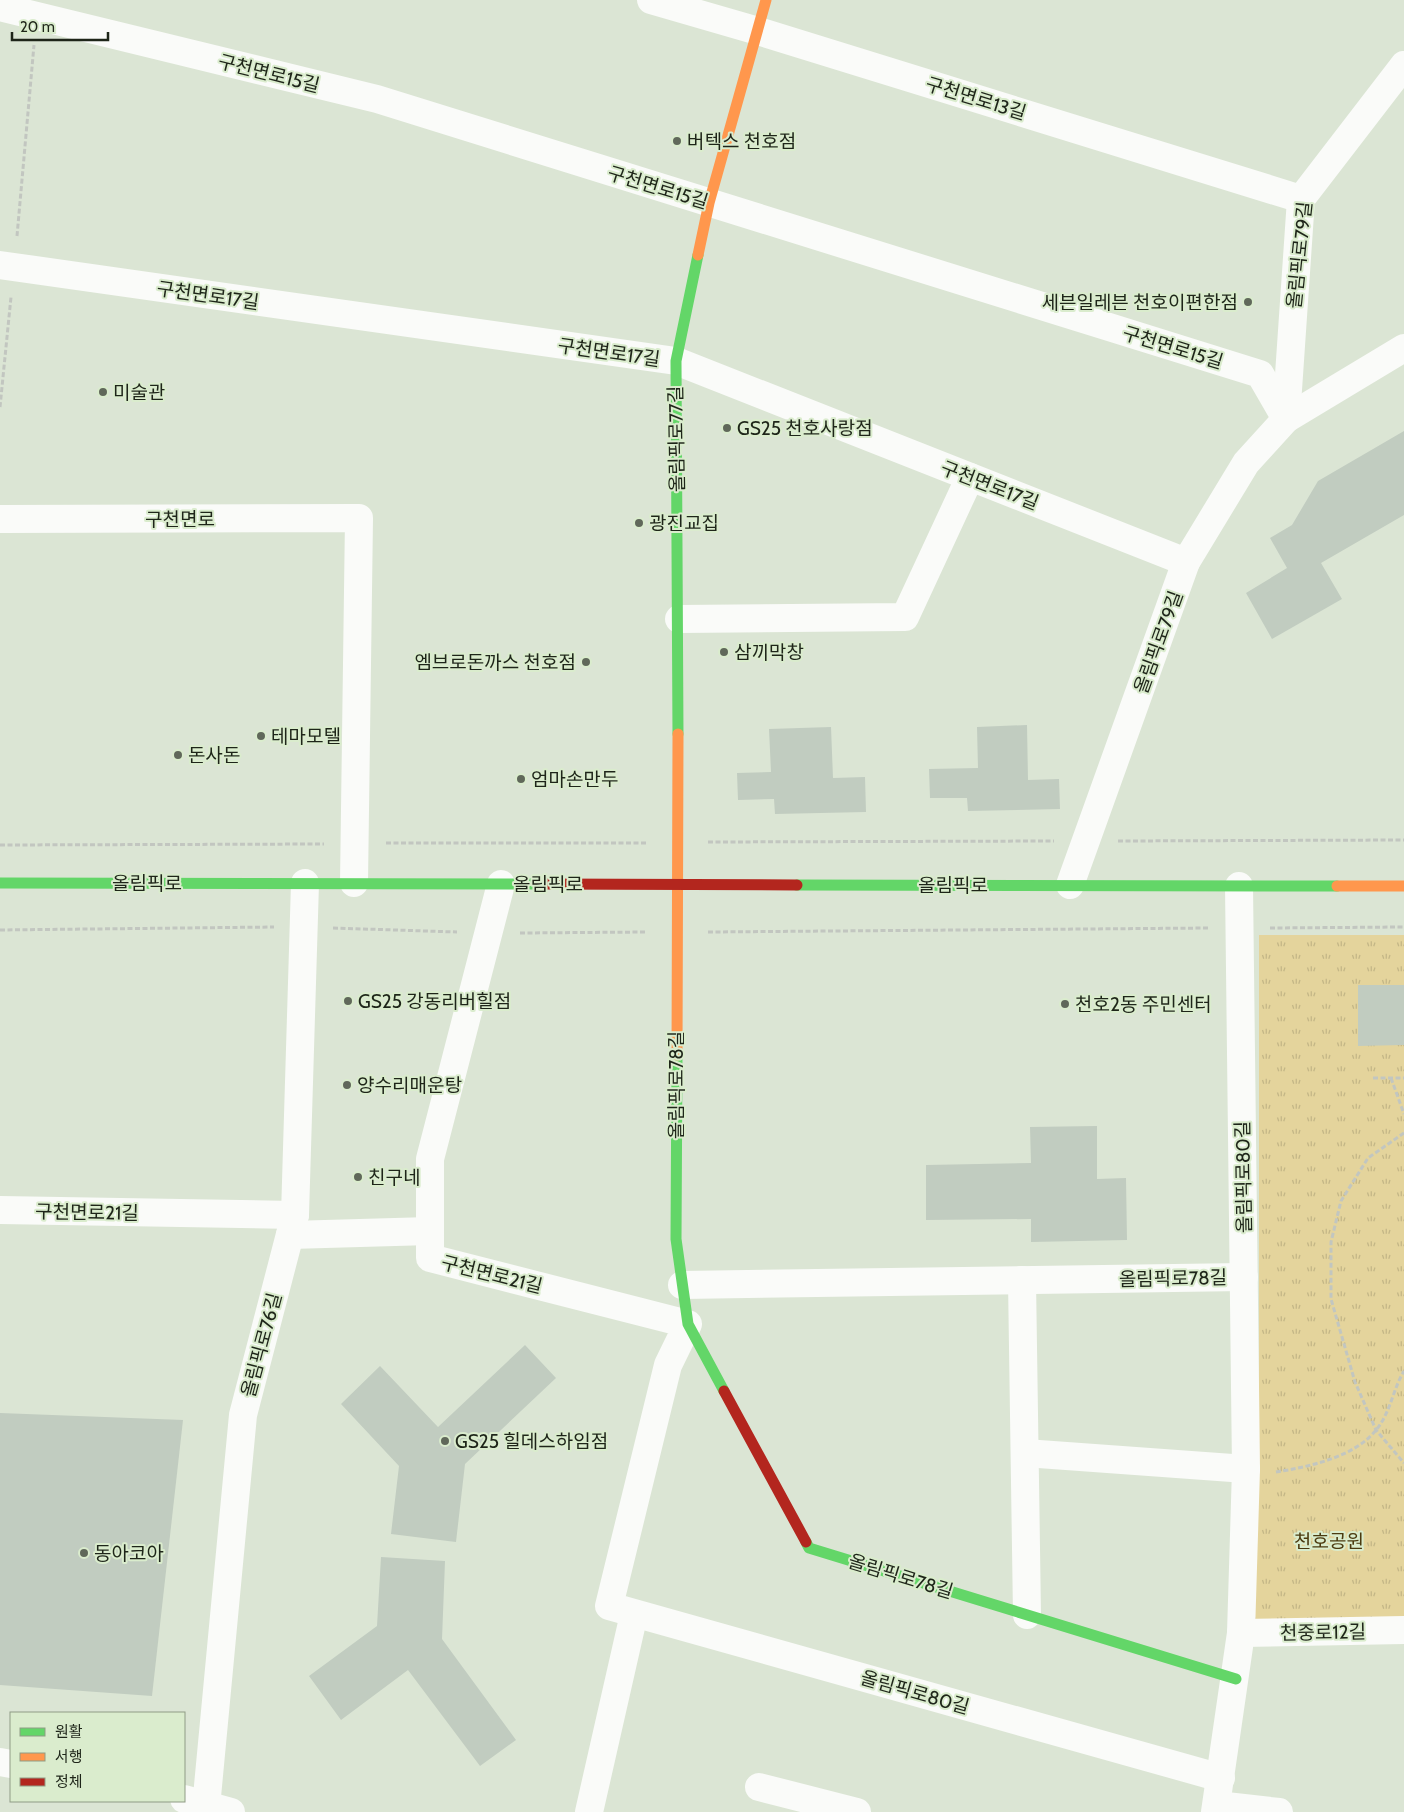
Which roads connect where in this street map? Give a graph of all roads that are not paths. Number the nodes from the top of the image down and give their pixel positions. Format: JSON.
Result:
{"nodes":[{"id":1,"x":651,"y":0,"type":"edge"},
{"id":2,"x":766,"y":0,"type":"edge"},
{"id":3,"x":0,"y":7,"type":"edge"},
{"id":4,"x":758,"y":31,"type":"junction"},
{"id":5,"x":1404,"y":65,"type":"edge"},
{"id":6,"x":1301,"y":199,"type":"junction"},
{"id":7,"x":709,"y":203,"type":"junction"},
{"id":8,"x":7,"y":266,"type":"edge"},
{"id":9,"x":1404,"y":348,"type":"edge"},
{"id":10,"x":676,"y":361,"type":"junction"},
{"id":11,"x":1286,"y":419,"type":"junction"},
{"id":12,"x":970,"y":477,"type":"junction"},
{"id":13,"x":0,"y":519,"type":"edge"},
{"id":14,"x":1186,"y":562,"type":"junction"},
{"id":15,"x":679,"y":619,"type":"junction"},
{"id":16,"x":0,"y":882,"type":"edge"},
{"id":17,"x":305,"y":883,"type":"junction"},
{"id":18,"x":354,"y":883,"type":"junction"},
{"id":19,"x":501,"y":884,"type":"junction"},
{"id":20,"x":676,"y":884,"type":"junction"},
{"id":21,"x":1070,"y":885,"type":"junction"},
{"id":22,"x":1239,"y":886,"type":"junction"},
{"id":23,"x":1404,"y":886,"type":"edge"},
{"id":24,"x":0,"y":1210,"type":"edge"},
{"id":25,"x":292,"y":1225,"type":"junction"},
{"id":26,"x":430,"y":1231,"type":"junction"},
{"id":27,"x":1244,"y":1277,"type":"junction"},
{"id":28,"x":1022,"y":1280,"type":"junction"},
{"id":29,"x":682,"y":1285,"type":"junction"},
{"id":30,"x":688,"y":1324,"type":"junction"},
{"id":31,"x":1025,"y":1453,"type":"junction"},
{"id":32,"x":1257,"y":1471,"type":"junction"},
{"id":33,"x":622,"y":1610,"type":"junction"},
{"id":34,"x":1027,"y":1615,"type":"junction"},
{"id":35,"x":1404,"y":1630,"type":"edge"},
{"id":36,"x":1241,"y":1633,"type":"junction"},
{"id":37,"x":1236,"y":1679,"type":"junction"},
{"id":38,"x":1221,"y":1778,"type":"junction"},
{"id":39,"x":759,"y":1787,"type":"dead end"},
{"id":40,"x":207,"y":1806,"type":"edge"},
{"id":41,"x":1216,"y":1808,"type":"edge"},
{"id":42,"x":589,"y":1812,"type":"edge"},
{"id":43,"x":857,"y":1812,"type":"edge"},
{"id":44,"x":1279,"y":1812,"type":"edge"}],
"edges":[{"from":1,"to":4,"type":"street","name":"구천면로13길"},
{"from":2,"to":4,"type":"street","name":"올림픽로77길"},
{"from":3,"to":7,"type":"street","name":"구천면로15길"},
{"from":4,"to":6,"type":"street","name":"구천면로13길"},
{"from":4,"to":7,"type":"street","name":"올림픽로77길"},
{"from":5,"to":6,"type":"street","name":"올림픽로79길"},
{"from":6,"to":11,"type":"street","name":"올림픽로79길"},
{"from":7,"to":10,"type":"street","name":"올림픽로77길"},
{"from":7,"to":11,"type":"street","name":"구천면로15길"},
{"from":8,"to":10,"type":"street","name":"구천면로17길"},
{"from":9,"to":11,"type":"street","name":"올림픽로79길"},
{"from":10,"to":12,"type":"street","name":"구천면로17길"},
{"from":10,"to":15,"type":"street","name":"올림픽로77길"},
{"from":11,"to":14,"type":"street","name":"올림픽로79길"},
{"from":12,"to":14,"type":"street","name":"구천면로17길"},
{"from":12,"to":15,"type":"street"},
{"from":13,"to":18,"type":"street","name":"구천면로"},
{"from":14,"to":21,"type":"street","name":"올림픽로79길"},
{"from":15,"to":20,"type":"street","name":"올림픽로77길"},
{"from":16,"to":17,"type":"street","name":"올림픽로"},
{"from":17,"to":18,"type":"street","name":"올림픽로"},
{"from":17,"to":25,"type":"street","name":"올림픽로76길"},
{"from":18,"to":19,"type":"street","name":"올림픽로"},
{"from":19,"to":20,"type":"street","name":"올림픽로"},
{"from":19,"to":26,"type":"street","name":"올림픽로"},
{"from":20,"to":21,"type":"street","name":"올림픽로"},
{"from":20,"to":29,"type":"street","name":"올림픽로78길"},
{"from":21,"to":22,"type":"street","name":"올림픽로"},
{"from":22,"to":23,"type":"street","name":"올림픽로"},
{"from":22,"to":27,"type":"street","name":"올림픽로80길"},
{"from":24,"to":25,"type":"street","name":"구천면로21길"},
{"from":25,"to":26,"type":"street","name":"구천면로21길"},
{"from":25,"to":40,"type":"street","name":"올림픽로76길"},
{"from":26,"to":30,"type":"street","name":"구천면로21길"},
{"from":27,"to":28,"type":"street","name":"올림픽로78길"},
{"from":27,"to":32,"type":"street","name":"올림픽로80길"},
{"from":28,"to":29,"type":"street","name":"올림픽로78길"},
{"from":28,"to":31,"type":"street"},
{"from":29,"to":30,"type":"street","name":"올림픽로78길"},
{"from":30,"to":33,"type":"street"},
{"from":30,"to":34,"type":"street","name":"올림픽로78길"},
{"from":31,"to":32,"type":"street"},
{"from":31,"to":34,"type":"street"},
{"from":32,"to":36,"type":"street","name":"올림픽로80길"},
{"from":33,"to":38,"type":"street","name":"올림픽로80길"},
{"from":33,"to":42,"type":"street"},
{"from":34,"to":37,"type":"street","name":"올림픽로78길"},
{"from":35,"to":36,"type":"street","name":"천중로12길"},
{"from":36,"to":37,"type":"street","name":"올림픽로80길"},
{"from":37,"to":38,"type":"street","name":"올림픽로80길"},
{"from":38,"to":41,"type":"street","name":"올림픽로80길"},
{"from":39,"to":43,"type":"street"},
{"from":41,"to":44,"type":"street"}]}
